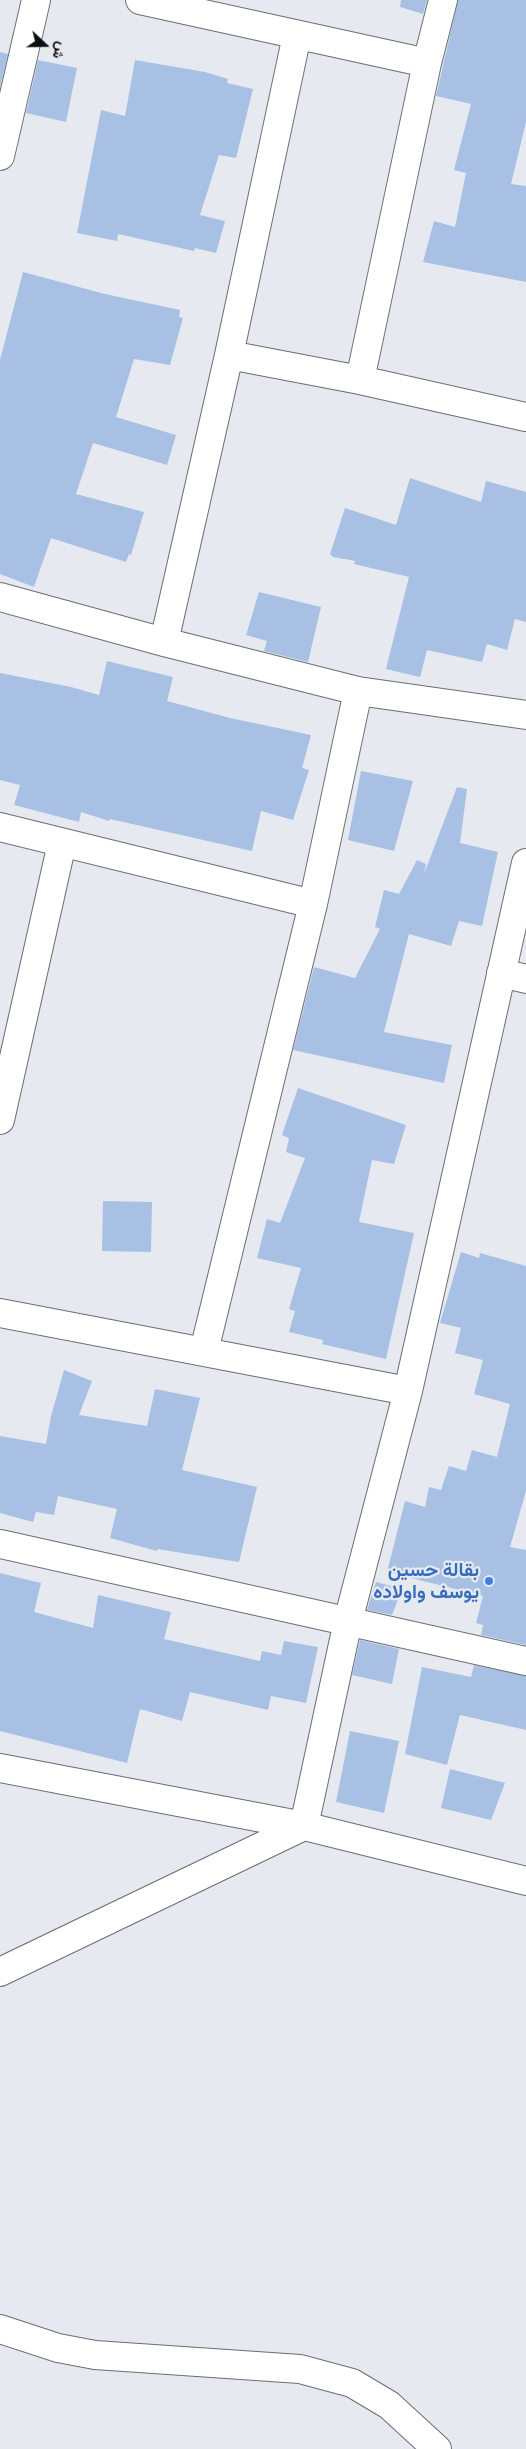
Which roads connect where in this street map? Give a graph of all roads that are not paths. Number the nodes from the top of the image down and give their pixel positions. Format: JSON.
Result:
{"nodes":[{"id":1,"x":36,"y":0,"type":"edge"},
{"id":2,"x":140,"y":0,"type":"edge"},
{"id":3,"x":443,"y":0,"type":"edge"},
{"id":4,"x":297,"y":35,"type":"junction"},
{"id":5,"x":426,"y":63,"type":"junction"},
{"id":6,"x":0,"y":156,"type":"edge"},
{"id":7,"x":229,"y":355,"type":"junction"},
{"id":8,"x":360,"y":380,"type":"junction"},
{"id":9,"x":526,"y":417,"type":"edge"},
{"id":10,"x":0,"y":597,"type":"edge"},
{"id":11,"x":164,"y":642,"type":"junction"},
{"id":12,"x":358,"y":690,"type":"junction"},
{"id":13,"x":526,"y":714,"type":"edge"},
{"id":14,"x":0,"y":827,"type":"edge"},
{"id":15,"x":62,"y":843,"type":"junction"},
{"id":16,"x":526,"y":863,"type":"edge"},
{"id":17,"x":313,"y":904,"type":"junction"},
{"id":18,"x":513,"y":976,"type":"edge"},
{"id":19,"x":0,"y":1120,"type":"edge"},
{"id":20,"x":0,"y":1313,"type":"edge"},
{"id":21,"x":204,"y":1351,"type":"junction"},
{"id":22,"x":408,"y":1391,"type":"junction"},
{"id":23,"x":0,"y":1544,"type":"edge"},
{"id":24,"x":348,"y":1621,"type":"junction"},
{"id":25,"x":526,"y":1661,"type":"edge"},
{"id":26,"x":0,"y":1768,"type":"edge"},
{"id":27,"x":304,"y":1826,"type":"junction"},
{"id":28,"x":526,"y":1882,"type":"edge"},
{"id":29,"x":0,"y":1972,"type":"edge"},
{"id":30,"x":0,"y":2329,"type":"edge"},
{"id":31,"x":437,"y":2449,"type":"edge"}],
"edges":[{"from":1,"to":6,"type":"street"},
{"from":2,"to":4,"type":"street"},
{"from":3,"to":5,"type":"street"},
{"from":4,"to":5,"type":"street"},
{"from":4,"to":7,"type":"street"},
{"from":5,"to":8,"type":"street"},
{"from":7,"to":8,"type":"street"},
{"from":7,"to":11,"type":"street"},
{"from":8,"to":9,"type":"street"},
{"from":10,"to":11,"type":"street"},
{"from":11,"to":12,"type":"street"},
{"from":12,"to":13,"type":"street"},
{"from":12,"to":17,"type":"street"},
{"from":14,"to":15,"type":"street"},
{"from":15,"to":17,"type":"street"},
{"from":15,"to":19,"type":"street"},
{"from":16,"to":18,"type":"street"},
{"from":17,"to":21,"type":"street"},
{"from":18,"to":22,"type":"street"},
{"from":20,"to":21,"type":"street"},
{"from":21,"to":22,"type":"street"},
{"from":22,"to":24,"type":"street"},
{"from":23,"to":24,"type":"street"},
{"from":24,"to":25,"type":"street"},
{"from":24,"to":27,"type":"street"},
{"from":26,"to":27,"type":"street"},
{"from":27,"to":28,"type":"street"},
{"from":27,"to":29,"type":"street"},
{"from":30,"to":31,"type":"street"}]}
